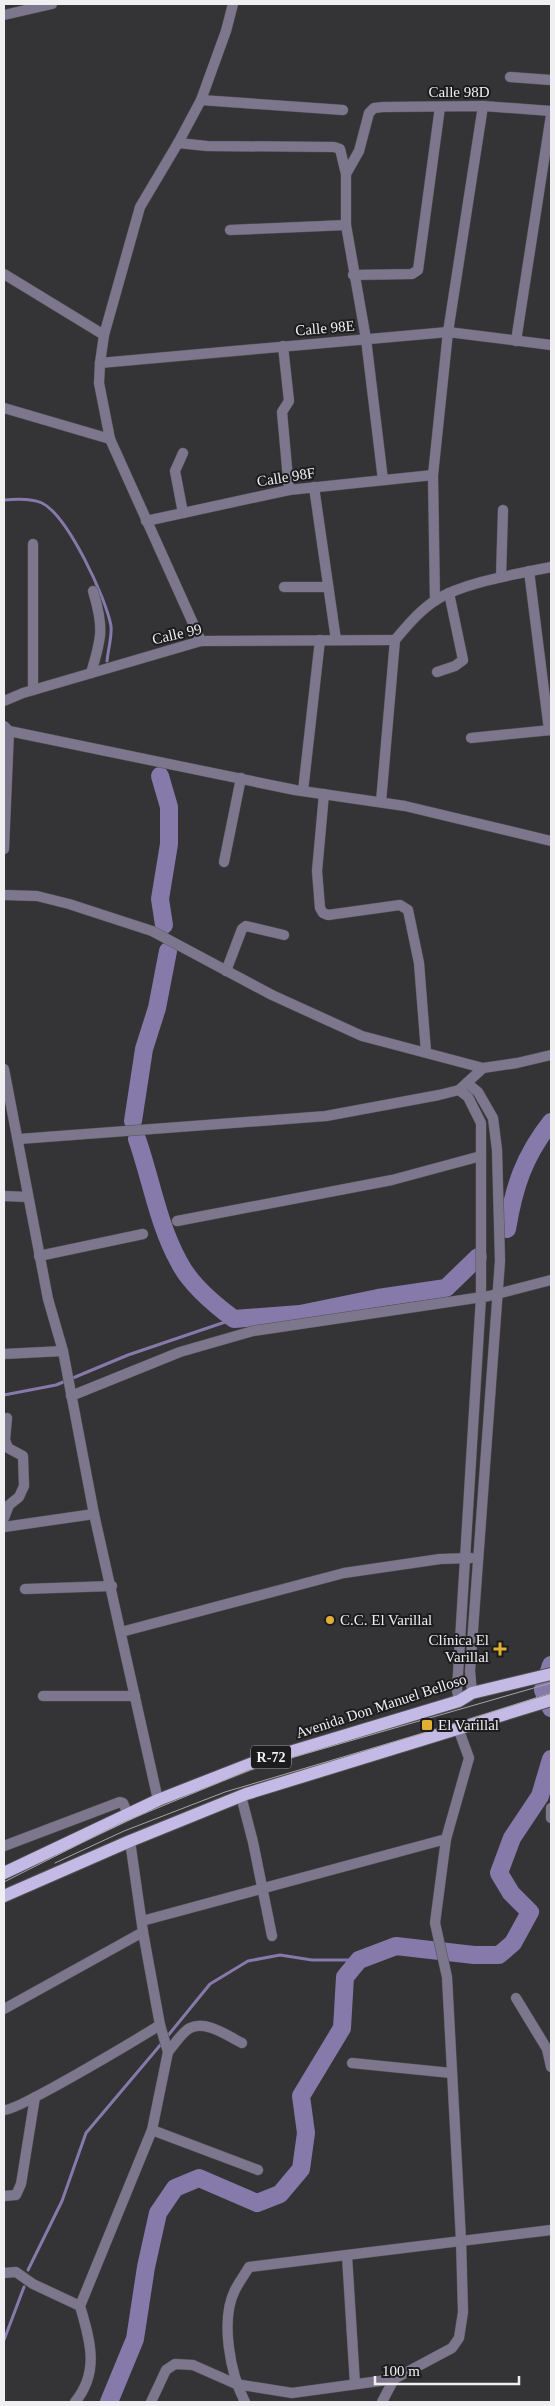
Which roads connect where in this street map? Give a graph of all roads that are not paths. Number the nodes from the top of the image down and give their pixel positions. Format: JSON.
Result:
{"nodes":[{"id":1,"x":52,"y":4,"type":"edge"},
{"id":2,"x":233,"y":4,"type":"edge"},
{"id":3,"x":4,"y":16,"type":"edge"},
{"id":4,"x":510,"y":77,"type":"dead end"},
{"id":5,"x":551,"y":80,"type":"edge"},
{"id":6,"x":201,"y":100,"type":"junction"},
{"id":7,"x":483,"y":106,"type":"junction"},
{"id":8,"x":440,"y":107,"type":"junction"},
{"id":9,"x":343,"y":110,"type":"dead end"},
{"id":10,"x":551,"y":111,"type":"edge"},
{"id":11,"x":551,"y":115,"type":"edge"},
{"id":12,"x":178,"y":143,"type":"junction"},
{"id":13,"x":346,"y":174,"type":"junction"},
{"id":14,"x":346,"y":224,"type":"junction"},
{"id":15,"x":230,"y":230,"type":"dead end"},
{"id":16,"x":4,"y":274,"type":"edge"},
{"id":17,"x":353,"y":275,"type":"junction"},
{"id":18,"x":448,"y":332,"type":"junction"},
{"id":19,"x":104,"y":335,"type":"junction"},
{"id":20,"x":366,"y":339,"type":"junction"},
{"id":21,"x":516,"y":341,"type":"junction"},
{"id":22,"x":551,"y":345,"type":"edge"},
{"id":23,"x":283,"y":346,"type":"junction"},
{"id":24,"x":100,"y":363,"type":"junction"},
{"id":25,"x":4,"y":408,"type":"edge"},
{"id":26,"x":110,"y":439,"type":"junction"},
{"id":27,"x":183,"y":453,"type":"dead end"},
{"id":28,"x":433,"y":475,"type":"junction"},
{"id":29,"x":383,"y":480,"type":"junction"},
{"id":30,"x":314,"y":487,"type":"junction"},
{"id":31,"x":289,"y":490,"type":"junction"},
{"id":32,"x":503,"y":510,"type":"dead end"},
{"id":33,"x":183,"y":513,"type":"junction"},
{"id":34,"x":146,"y":521,"type":"junction"},
{"id":35,"x":33,"y":544,"type":"dead end"},
{"id":36,"x":551,"y":567,"type":"edge"},
{"id":37,"x":529,"y":571,"type":"junction"},
{"id":38,"x":501,"y":577,"type":"junction"},
{"id":39,"x":284,"y":587,"type":"dead end"},
{"id":40,"x":328,"y":587,"type":"junction"},
{"id":41,"x":92,"y":591,"type":"dead end"},
{"id":42,"x":449,"y":593,"type":"junction"},
{"id":43,"x":435,"y":601,"type":"junction"},
{"id":44,"x":320,"y":640,"type":"junction"},
{"id":45,"x":336,"y":640,"type":"junction"},
{"id":46,"x":395,"y":640,"type":"junction"},
{"id":47,"x":200,"y":641,"type":"junction"},
{"id":48,"x":437,"y":672,"type":"dead end"},
{"id":49,"x":91,"y":673,"type":"junction"},
{"id":50,"x":33,"y":690,"type":"junction"},
{"id":51,"x":4,"y":701,"type":"edge"},
{"id":52,"x":7,"y":729,"type":"edge"},
{"id":53,"x":550,"y":730,"type":"edge"},
{"id":54,"x":471,"y":738,"type":"dead end"},
{"id":55,"x":241,"y":778,"type":"junction"},
{"id":56,"x":5,"y":790,"type":"edge"},
{"id":57,"x":303,"y":791,"type":"junction"},
{"id":58,"x":324,"y":794,"type":"junction"},
{"id":59,"x":381,"y":802,"type":"junction"},
{"id":60,"x":551,"y":841,"type":"edge"},
{"id":61,"x":4,"y":849,"type":"edge"},
{"id":62,"x":224,"y":862,"type":"dead end"},
{"id":63,"x":4,"y":895,"type":"edge"},
{"id":64,"x":284,"y":934,"type":"dead end"},
{"id":65,"x":226,"y":970,"type":"junction"},
{"id":66,"x":426,"y":1052,"type":"junction"},
{"id":67,"x":551,"y":1055,"type":"edge"},
{"id":68,"x":483,"y":1068,"type":"junction"},
{"id":69,"x":4,"y":1069,"type":"edge"},
{"id":70,"x":463,"y":1086,"type":"junction"},
{"id":71,"x":4,"y":1124,"type":"edge"},
{"id":72,"x":15,"y":1124,"type":"junction"},
{"id":73,"x":19,"y":1139,"type":"junction"},
{"id":74,"x":481,"y":1156,"type":"junction"},
{"id":75,"x":4,"y":1196,"type":"edge"},
{"id":76,"x":28,"y":1196,"type":"junction"},
{"id":77,"x":177,"y":1221,"type":"dead end"},
{"id":78,"x":142,"y":1234,"type":"dead end"},
{"id":79,"x":39,"y":1256,"type":"junction"},
{"id":80,"x":551,"y":1280,"type":"edge"},
{"id":81,"x":498,"y":1293,"type":"junction"},
{"id":82,"x":482,"y":1297,"type":"junction"},
{"id":83,"x":63,"y":1351,"type":"junction"},
{"id":84,"x":4,"y":1354,"type":"edge"},
{"id":85,"x":71,"y":1396,"type":"junction"},
{"id":86,"x":7,"y":1418,"type":"dead end"},
{"id":87,"x":94,"y":1514,"type":"junction"},
{"id":88,"x":4,"y":1518,"type":"edge"},
{"id":89,"x":4,"y":1527,"type":"edge"},
{"id":90,"x":477,"y":1557,"type":"junction"},
{"id":91,"x":465,"y":1558,"type":"junction"},
{"id":92,"x":112,"y":1586,"type":"junction"},
{"id":93,"x":25,"y":1589,"type":"dead end"},
{"id":94,"x":121,"y":1632,"type":"junction"},
{"id":95,"x":550,"y":1674,"type":"edge"},
{"id":96,"x":472,"y":1694,"type":"junction"},
{"id":97,"x":43,"y":1696,"type":"dead end"},
{"id":98,"x":135,"y":1696,"type":"junction"},
{"id":99,"x":551,"y":1700,"type":"edge"},
{"id":100,"x":459,"y":1701,"type":"junction"},
{"id":101,"x":458,"y":1728,"type":"junction"},
{"id":102,"x":241,"y":1796,"type":"junction"},
{"id":103,"x":158,"y":1800,"type":"junction"},
{"id":104,"x":551,"y":1808,"type":"edge"},
{"id":105,"x":128,"y":1814,"type":"junction"},
{"id":106,"x":551,"y":1818,"type":"edge"},
{"id":107,"x":446,"y":1839,"type":"junction"},
{"id":108,"x":130,"y":1840,"type":"junction"},
{"id":109,"x":4,"y":1846,"type":"edge"},
{"id":110,"x":4,"y":1873,"type":"edge"},
{"id":111,"x":262,"y":1889,"type":"junction"},
{"id":112,"x":4,"y":1896,"type":"edge"},
{"id":113,"x":142,"y":1921,"type":"junction"},
{"id":114,"x":143,"y":1932,"type":"junction"},
{"id":115,"x":272,"y":1936,"type":"dead end"},
{"id":116,"x":516,"y":1998,"type":"dead end"},
{"id":117,"x":4,"y":2009,"type":"edge"},
{"id":118,"x":162,"y":2029,"type":"junction"},
{"id":119,"x":242,"y":2043,"type":"dead end"},
{"id":120,"x":167,"y":2049,"type":"junction"},
{"id":121,"x":352,"y":2063,"type":"dead end"},
{"id":122,"x":551,"y":2067,"type":"edge"},
{"id":123,"x":451,"y":2073,"type":"junction"},
{"id":124,"x":35,"y":2097,"type":"junction"},
{"id":125,"x":4,"y":2110,"type":"edge"},
{"id":126,"x":152,"y":2130,"type":"junction"},
{"id":127,"x":258,"y":2170,"type":"dead end"},
{"id":128,"x":4,"y":2196,"type":"edge"},
{"id":129,"x":551,"y":2230,"type":"edge"},
{"id":130,"x":461,"y":2240,"type":"junction"},
{"id":131,"x":347,"y":2256,"type":"junction"},
{"id":132,"x":4,"y":2272,"type":"edge"},
{"id":133,"x":80,"y":2306,"type":"junction"},
{"id":134,"x":394,"y":2379,"type":"junction"},
{"id":135,"x":236,"y":2384,"type":"junction"},
{"id":136,"x":355,"y":2384,"type":"junction"},
{"id":137,"x":74,"y":2402,"type":"edge"},
{"id":138,"x":151,"y":2402,"type":"edge"},
{"id":139,"x":245,"y":2402,"type":"edge"},
{"id":140,"x":382,"y":2402,"type":"edge"}],
"edges":[{"from":1,"to":3,"type":"street"},
{"from":2,"to":6,"type":"street"},
{"from":4,"to":5,"type":"street"},
{"from":6,"to":9,"type":"street"},
{"from":6,"to":12,"type":"street"},
{"from":7,"to":8,"type":"street","name":"Calle 98D"},
{"from":7,"to":10,"type":"street","name":"Calle 98D"},
{"from":7,"to":18,"type":"street"},
{"from":8,"to":13,"type":"street","name":"Calle 98D"},
{"from":8,"to":17,"type":"street"},
{"from":11,"to":21,"type":"street"},
{"from":12,"to":13,"type":"street"},
{"from":12,"to":19,"type":"street"},
{"from":13,"to":14,"type":"street"},
{"from":14,"to":15,"type":"street"},
{"from":14,"to":17,"type":"street"},
{"from":16,"to":19,"type":"street"},
{"from":17,"to":20,"type":"street"},
{"from":18,"to":20,"type":"street","name":"Calle 98E"},
{"from":18,"to":21,"type":"street","name":"Calle 98E"},
{"from":18,"to":28,"type":"street"},
{"from":19,"to":24,"type":"street"},
{"from":20,"to":23,"type":"street","name":"Calle 98E"},
{"from":20,"to":29,"type":"street"},
{"from":21,"to":22,"type":"street","name":"Calle 98E"},
{"from":23,"to":24,"type":"street","name":"Calle 98E"},
{"from":23,"to":31,"type":"street"},
{"from":24,"to":26,"type":"street"},
{"from":25,"to":26,"type":"street"},
{"from":26,"to":34,"type":"street"},
{"from":27,"to":33,"type":"street"},
{"from":28,"to":29,"type":"street","name":"Calle 98F"},
{"from":28,"to":43,"type":"street"},
{"from":29,"to":30,"type":"street","name":"Calle 98F"},
{"from":30,"to":31,"type":"street","name":"Calle 98F"},
{"from":30,"to":40,"type":"street"},
{"from":31,"to":33,"type":"street","name":"Calle 98F"},
{"from":32,"to":38,"type":"street"},
{"from":33,"to":34,"type":"street","name":"Calle 98F"},
{"from":34,"to":47,"type":"street"},
{"from":35,"to":50,"type":"street"},
{"from":36,"to":37,"type":"street"},
{"from":37,"to":38,"type":"street"},
{"from":37,"to":53,"type":"street"},
{"from":38,"to":42,"type":"street"},
{"from":39,"to":40,"type":"street"},
{"from":40,"to":45,"type":"street"},
{"from":41,"to":49,"type":"street"},
{"from":42,"to":43,"type":"street"},
{"from":42,"to":48,"type":"street"},
{"from":43,"to":46,"type":"street"},
{"from":44,"to":45,"type":"street","name":"Calle 99"},
{"from":44,"to":47,"type":"street","name":"Calle 99"},
{"from":44,"to":57,"type":"street"},
{"from":45,"to":46,"type":"street","name":"Calle 99"},
{"from":46,"to":59,"type":"street"},
{"from":47,"to":49,"type":"street","name":"Calle 99"},
{"from":49,"to":50,"type":"street","name":"Calle 99"},
{"from":50,"to":51,"type":"street","name":"Calle 99"},
{"from":52,"to":55,"type":"street"},
{"from":52,"to":56,"type":"street"},
{"from":53,"to":54,"type":"street"},
{"from":55,"to":57,"type":"street"},
{"from":55,"to":62,"type":"street"},
{"from":56,"to":61,"type":"street"},
{"from":57,"to":58,"type":"street"},
{"from":58,"to":59,"type":"street"},
{"from":58,"to":66,"type":"street"},
{"from":59,"to":60,"type":"street"},
{"from":63,"to":65,"type":"street"},
{"from":64,"to":65,"type":"street"},
{"from":65,"to":66,"type":"street"},
{"from":66,"to":68,"type":"street"},
{"from":67,"to":68,"type":"street"},
{"from":68,"to":70,"type":"street"},
{"from":69,"to":72,"type":"street"},
{"from":70,"to":73,"type":"street"},
{"from":70,"to":74,"type":"street"},
{"from":70,"to":81,"type":"street"},
{"from":71,"to":72,"type":"street"},
{"from":72,"to":73,"type":"street"},
{"from":73,"to":76,"type":"street"},
{"from":74,"to":77,"type":"street"},
{"from":74,"to":82,"type":"street"},
{"from":75,"to":76,"type":"street"},
{"from":76,"to":79,"type":"street"},
{"from":78,"to":79,"type":"street"},
{"from":79,"to":83,"type":"street"},
{"from":80,"to":81,"type":"street"},
{"from":81,"to":82,"type":"street"},
{"from":81,"to":90,"type":"street"},
{"from":82,"to":85,"type":"street"},
{"from":82,"to":91,"type":"street"},
{"from":83,"to":84,"type":"street"},
{"from":83,"to":85,"type":"street"},
{"from":85,"to":87,"type":"street"},
{"from":86,"to":88,"type":"street"},
{"from":87,"to":89,"type":"street"},
{"from":87,"to":92,"type":"street"},
{"from":90,"to":91,"type":"street"},
{"from":90,"to":96,"type":"street"},
{"from":91,"to":94,"type":"street"},
{"from":91,"to":100,"type":"street"},
{"from":92,"to":93,"type":"street"},
{"from":92,"to":94,"type":"street"},
{"from":94,"to":98,"type":"street"},
{"from":95,"to":96,"type":"main road","name":"Avenida Don Manuel Belloso","number":"R-72"},
{"from":96,"to":100,"type":"main road","name":"Avenida Don Manuel Belloso","number":"R-72"},
{"from":97,"to":98,"type":"street"},
{"from":98,"to":103,"type":"street"},
{"from":99,"to":101,"type":"main road","number":"R-72"},
{"from":100,"to":103,"type":"main road","name":"Avenida Don Manuel Belloso","number":"R-72"},
{"from":101,"to":102,"type":"main road","number":"R-72"},
{"from":101,"to":107,"type":"street"},
{"from":102,"to":108,"type":"main road","number":"R-72"},
{"from":102,"to":111,"type":"street"},
{"from":103,"to":105,"type":"main road","name":"Avenida Don Manuel Belloso","number":"R-72"},
{"from":104,"to":106,"type":"street"},
{"from":105,"to":109,"type":"street"},
{"from":105,"to":110,"type":"main road","name":"Avenida Don Manuel Belloso","number":"R-72"},
{"from":107,"to":111,"type":"street"},
{"from":107,"to":123,"type":"street"},
{"from":108,"to":112,"type":"main road","number":"R-72"},
{"from":108,"to":113,"type":"street"},
{"from":111,"to":113,"type":"street"},
{"from":111,"to":115,"type":"street"},
{"from":113,"to":114,"type":"street"},
{"from":114,"to":117,"type":"street"},
{"from":114,"to":118,"type":"street"},
{"from":116,"to":122,"type":"street"},
{"from":118,"to":120,"type":"street"},
{"from":118,"to":124,"type":"street"},
{"from":119,"to":120,"type":"street"},
{"from":120,"to":126,"type":"street"},
{"from":121,"to":123,"type":"street"},
{"from":123,"to":130,"type":"street"},
{"from":124,"to":125,"type":"street"},
{"from":124,"to":128,"type":"street"},
{"from":126,"to":127,"type":"street"},
{"from":126,"to":133,"type":"street"},
{"from":129,"to":130,"type":"street"},
{"from":130,"to":131,"type":"street"},
{"from":130,"to":134,"type":"street"},
{"from":131,"to":135,"type":"street"},
{"from":131,"to":136,"type":"street"},
{"from":132,"to":133,"type":"street"},
{"from":133,"to":137,"type":"street"},
{"from":134,"to":136,"type":"street"},
{"from":134,"to":140,"type":"street"},
{"from":135,"to":136,"type":"street"},
{"from":135,"to":138,"type":"street"},
{"from":135,"to":139,"type":"street"}]}
